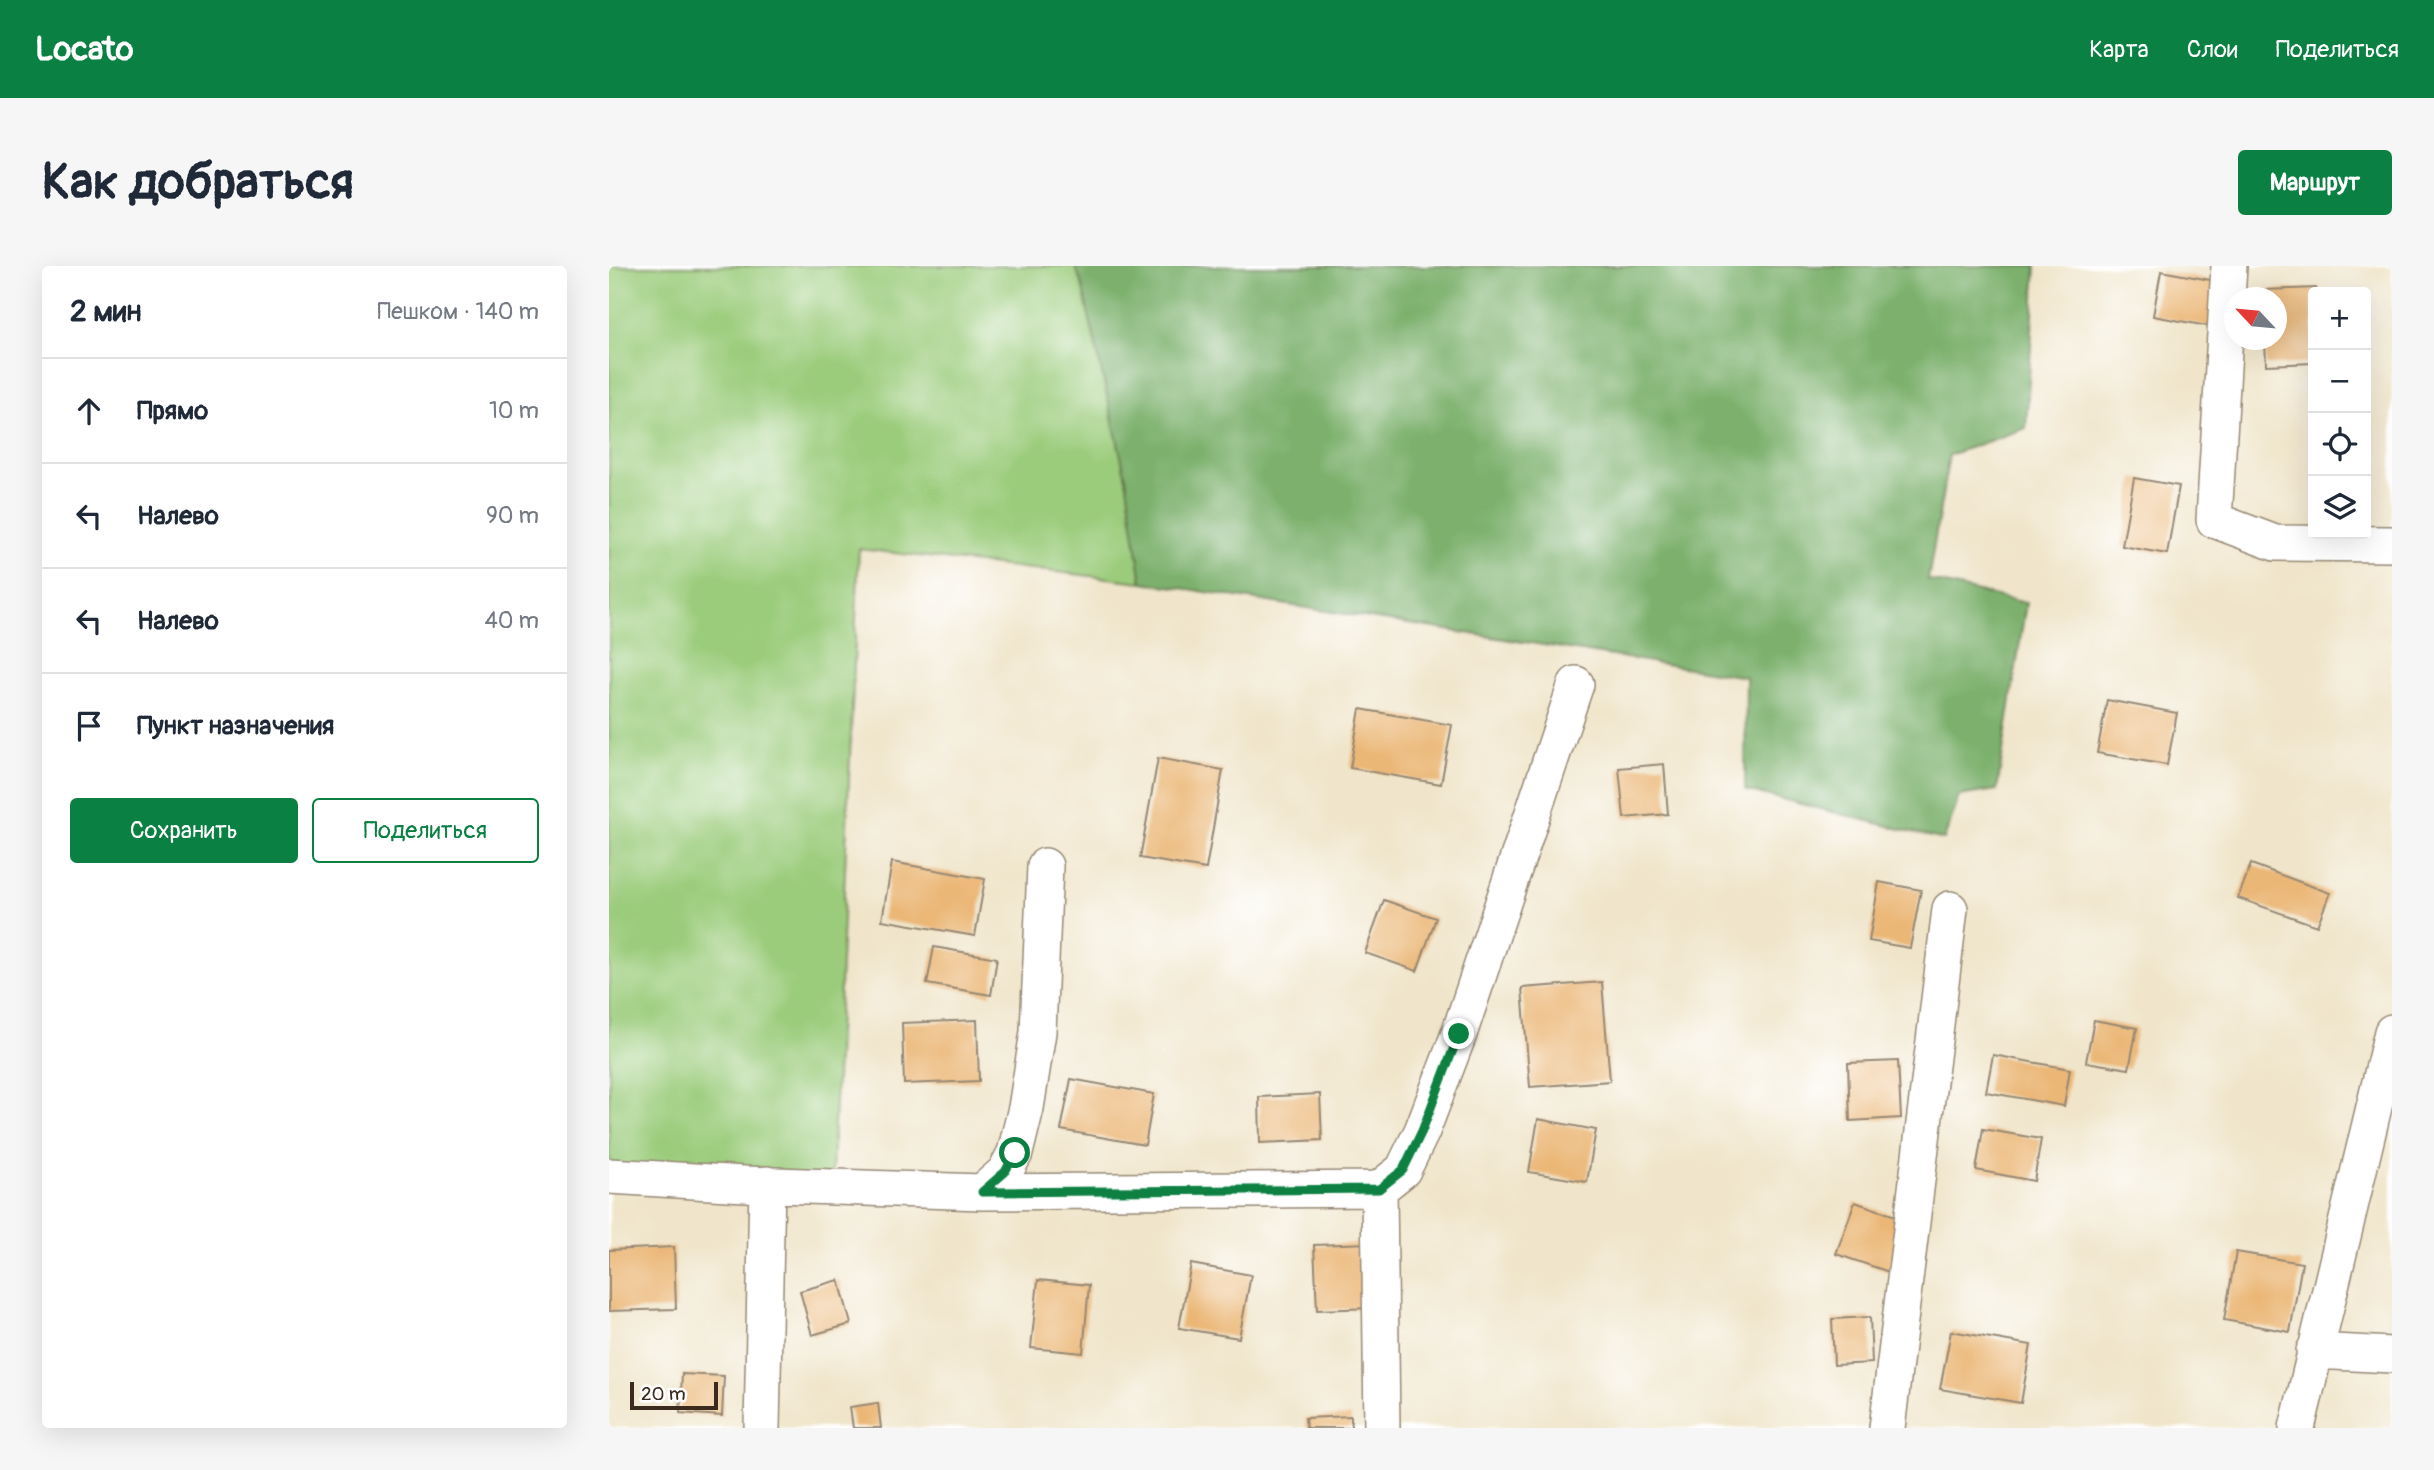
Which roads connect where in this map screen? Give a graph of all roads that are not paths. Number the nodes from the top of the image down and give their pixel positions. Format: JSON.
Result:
{"nodes":[{"id":1,"x":2229,"y":266,"type":"edge"},
{"id":2,"x":2392,"y":544,"type":"edge"},
{"id":3,"x":1576,"y":684,"type":"dead end"},
{"id":4,"x":1045,"y":866,"type":"dead end"},
{"id":5,"x":1950,"y":909,"type":"dead end"},
{"id":6,"x":2392,"y":1031,"type":"edge"},
{"id":7,"x":2387,"y":1075,"type":"edge"},
{"id":8,"x":609,"y":1176,"type":"edge"},
{"id":9,"x":767,"y":1184,"type":"junction"},
{"id":10,"x":1379,"y":1189,"type":"junction"},
{"id":11,"x":982,"y":1192,"type":"junction"},
{"id":12,"x":2314,"y":1351,"type":"junction"},
{"id":13,"x":2392,"y":1356,"type":"edge"},
{"id":14,"x":762,"y":1428,"type":"edge"},
{"id":15,"x":1382,"y":1428,"type":"edge"},
{"id":16,"x":1887,"y":1428,"type":"edge"},
{"id":17,"x":2297,"y":1428,"type":"edge"}],
"edges":[{"from":1,"to":2,"type":"street"},
{"from":3,"to":10,"type":"street"},
{"from":4,"to":11,"type":"street"},
{"from":5,"to":16,"type":"street"},
{"from":6,"to":7,"type":"street"},
{"from":7,"to":12,"type":"street"},
{"from":8,"to":9,"type":"street"},
{"from":9,"to":11,"type":"street"},
{"from":9,"to":14,"type":"street"},
{"from":10,"to":11,"type":"street"},
{"from":10,"to":15,"type":"street"},
{"from":12,"to":13,"type":"street"},
{"from":12,"to":17,"type":"street"}]}
